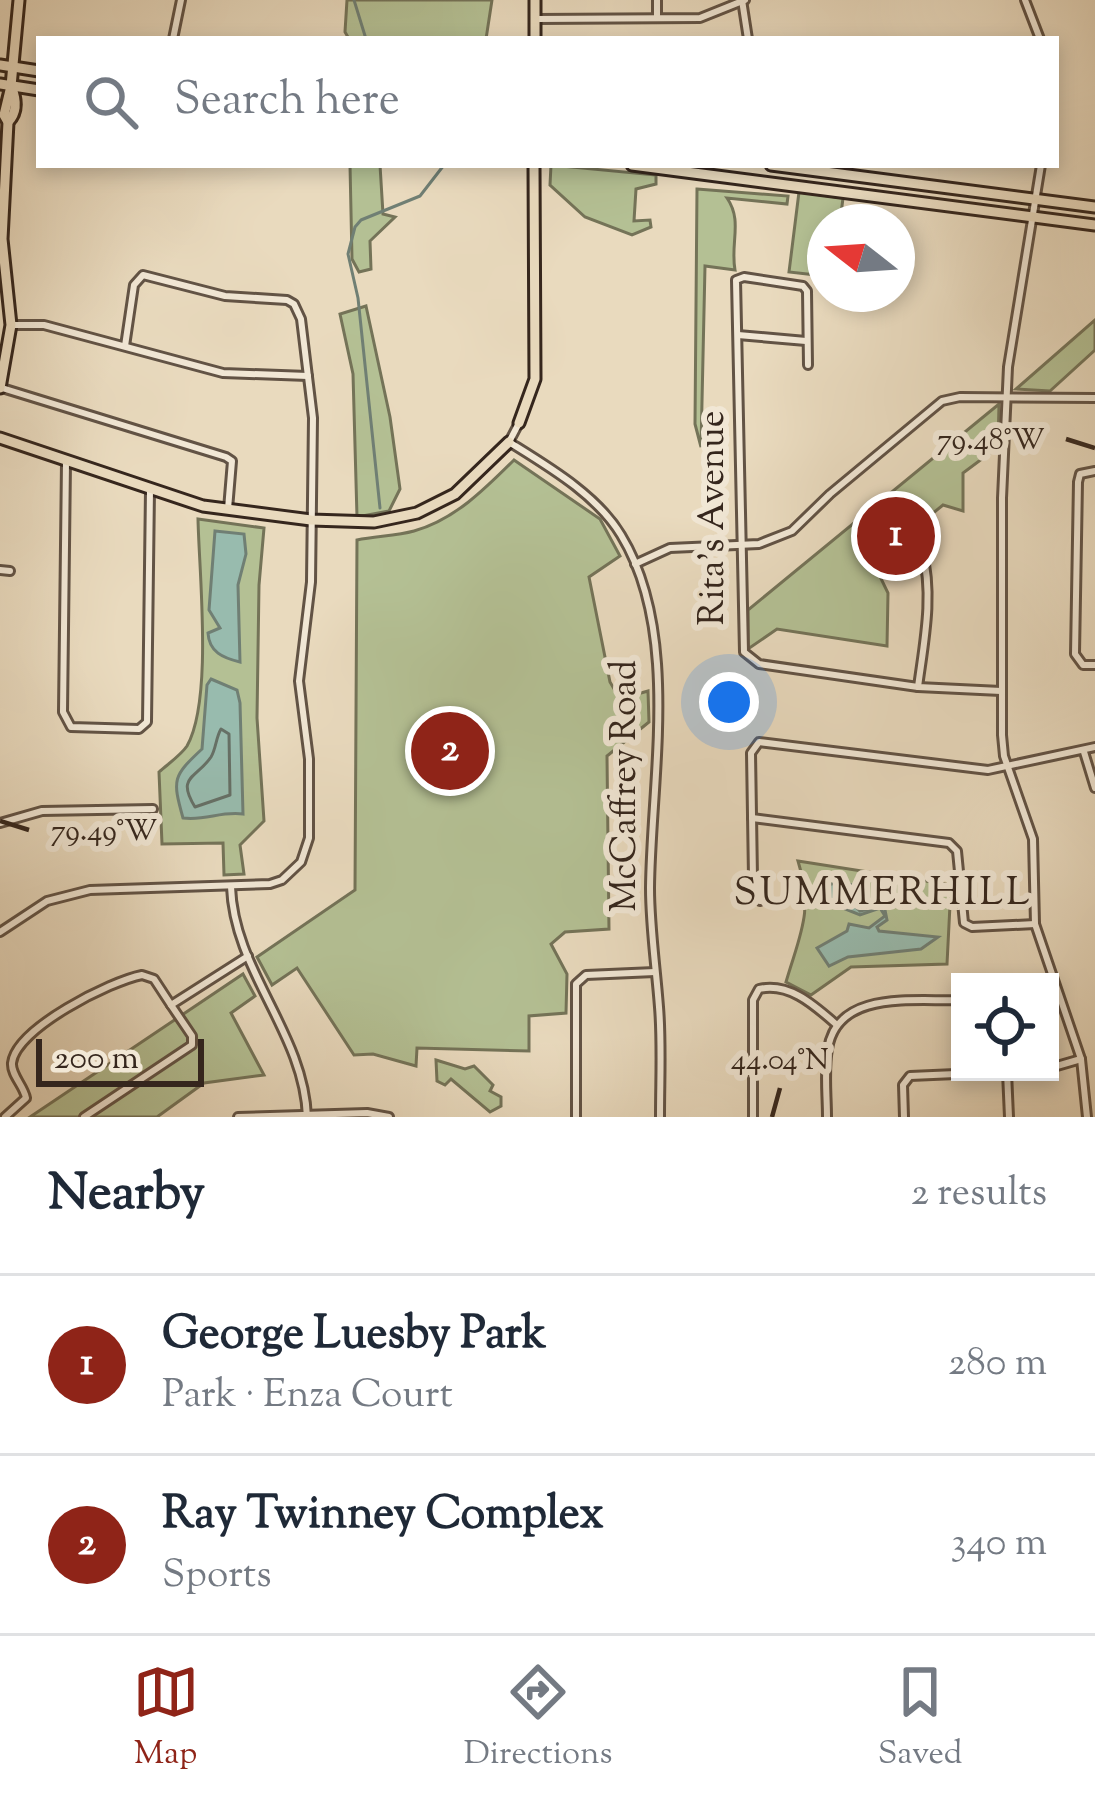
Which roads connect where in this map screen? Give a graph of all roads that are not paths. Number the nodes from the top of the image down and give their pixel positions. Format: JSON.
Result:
{"nodes":[{"id":1,"x":19,"y":0,"type":"edge"},
{"id":2,"x":181,"y":0,"type":"edge"},
{"id":3,"x":535,"y":0,"type":"edge"},
{"id":4,"x":657,"y":0,"type":"edge"},
{"id":5,"x":743,"y":0,"type":"edge"},
{"id":6,"x":1025,"y":0,"type":"edge"},
{"id":7,"x":657,"y":17,"type":"junction"},
{"id":8,"x":536,"y":19,"type":"junction"},
{"id":9,"x":174,"y":36,"type":"edge"},
{"id":10,"x":535,"y":36,"type":"edge"},
{"id":11,"x":748,"y":36,"type":"edge"},
{"id":12,"x":1039,"y":36,"type":"edge"},
{"id":13,"x":0,"y":65,"type":"edge"},
{"id":14,"x":13,"y":67,"type":"junction"},
{"id":15,"x":36,"y":71,"type":"edge"},
{"id":16,"x":6,"y":85,"type":"edge"},
{"id":17,"x":36,"y":90,"type":"edge"},
{"id":18,"x":534,"y":168,"type":"edge"},
{"id":19,"x":657,"y":168,"type":"edge"},
{"id":20,"x":795,"y":168,"type":"edge"},
{"id":21,"x":1042,"y":168,"type":"edge"},
{"id":22,"x":1038,"y":199,"type":"junction"},
{"id":23,"x":1095,"y":207,"type":"edge"},
{"id":24,"x":1036,"y":218,"type":"junction"},
{"id":25,"x":1095,"y":225,"type":"edge"},
{"id":26,"x":2,"y":272,"type":"edge"},
{"id":27,"x":11,"y":325,"type":"junction"},
{"id":28,"x":738,"y":335,"type":"junction"},
{"id":29,"x":807,"y":341,"type":"junction"},
{"id":30,"x":125,"y":346,"type":"junction"},
{"id":31,"x":808,"y":365,"type":"dead end"},
{"id":32,"x":308,"y":376,"type":"junction"},
{"id":33,"x":0,"y":388,"type":"edge"},
{"id":34,"x":1006,"y":398,"type":"junction"},
{"id":35,"x":1095,"y":398,"type":"edge"},
{"id":36,"x":519,"y":423,"type":"joint"},
{"id":37,"x":0,"y":438,"type":"edge"},
{"id":38,"x":509,"y":442,"type":"junction"},
{"id":39,"x":67,"y":461,"type":"junction"},
{"id":40,"x":1095,"y":471,"type":"edge"},
{"id":41,"x":150,"y":490,"type":"junction"},
{"id":42,"x":228,"y":509,"type":"junction"},
{"id":43,"x":311,"y":520,"type":"junction"},
{"id":44,"x":740,"y":546,"type":"junction"},
{"id":45,"x":922,"y":550,"type":"dead end"},
{"id":46,"x":635,"y":564,"type":"junction"},
{"id":47,"x":1095,"y":665,"type":"edge"},
{"id":48,"x":918,"y":687,"type":"junction"},
{"id":49,"x":1001,"y":691,"type":"junction"},
{"id":50,"x":1095,"y":747,"type":"edge"},
{"id":51,"x":1084,"y":751,"type":"junction"},
{"id":52,"x":1008,"y":769,"type":"junction"},
{"id":53,"x":1095,"y":788,"type":"edge"},
{"id":54,"x":153,"y":808,"type":"dead end"},
{"id":55,"x":752,"y":818,"type":"junction"},
{"id":56,"x":0,"y":823,"type":"edge"},
{"id":57,"x":231,"y":887,"type":"junction"},
{"id":58,"x":760,"y":901,"type":"dead end"},
{"id":59,"x":1035,"y":924,"type":"junction"},
{"id":60,"x":0,"y":932,"type":"edge"},
{"id":61,"x":248,"y":956,"type":"junction"},
{"id":62,"x":655,"y":972,"type":"junction"},
{"id":63,"x":1048,"y":973,"type":"edge"},
{"id":64,"x":951,"y":1000,"type":"edge"},
{"id":65,"x":171,"y":1005,"type":"junction"},
{"id":66,"x":1059,"y":1005,"type":"edge"},
{"id":67,"x":837,"y":1024,"type":"junction"},
{"id":68,"x":1081,"y":1059,"type":"junction"},
{"id":69,"x":1059,"y":1065,"type":"edge"},
{"id":70,"x":951,"y":1074,"type":"edge"},
{"id":71,"x":1006,"y":1081,"type":"edge"},
{"id":72,"x":308,"y":1115,"type":"edge"},
{"id":73,"x":5,"y":1117,"type":"edge"},
{"id":74,"x":84,"y":1117,"type":"edge"},
{"id":75,"x":238,"y":1117,"type":"edge"},
{"id":76,"x":388,"y":1117,"type":"edge"},
{"id":77,"x":577,"y":1117,"type":"edge"},
{"id":78,"x":660,"y":1117,"type":"edge"},
{"id":79,"x":753,"y":1117,"type":"edge"},
{"id":80,"x":827,"y":1117,"type":"edge"},
{"id":81,"x":904,"y":1117,"type":"edge"},
{"id":82,"x":1009,"y":1117,"type":"edge"},
{"id":83,"x":1087,"y":1117,"type":"edge"}],
"edges":[{"from":1,"to":14,"type":"main road"},
{"from":2,"to":9,"type":"street"},
{"from":3,"to":8,"type":"main road"},
{"from":4,"to":7,"type":"street"},
{"from":5,"to":7,"type":"street"},
{"from":5,"to":11,"type":"street"},
{"from":6,"to":12,"type":"street"},
{"from":7,"to":8,"type":"street"},
{"from":8,"to":10,"type":"main road"},
{"from":13,"to":14,"type":"main road"},
{"from":14,"to":15,"type":"main road"},
{"from":14,"to":16,"type":"main road"},
{"from":16,"to":17,"type":"main road"},
{"from":16,"to":26,"type":"main road"},
{"from":18,"to":36,"type":"main road"},
{"from":19,"to":24,"type":"main road"},
{"from":20,"to":22,"type":"main road"},
{"from":21,"to":22,"type":"street"},
{"from":22,"to":23,"type":"main road"},
{"from":22,"to":24,"type":"street"},
{"from":24,"to":25,"type":"main road"},
{"from":24,"to":34,"type":"street"},
{"from":26,"to":27,"type":"main road"},
{"from":27,"to":30,"type":"street"},
{"from":27,"to":33,"type":"main road"},
{"from":28,"to":29,"type":"street"},
{"from":28,"to":29,"type":"street","name":"Rita's Avenue"},
{"from":28,"to":44,"type":"street","name":"Rita's Avenue"},
{"from":29,"to":31,"type":"street"},
{"from":30,"to":32,"type":"street"},
{"from":30,"to":32,"type":"street"},
{"from":32,"to":43,"type":"street"},
{"from":33,"to":42,"type":"street"},
{"from":34,"to":35,"type":"street"},
{"from":34,"to":44,"type":"street"},
{"from":34,"to":49,"type":"street"},
{"from":36,"to":38,"type":"street"},
{"from":37,"to":39,"type":"main road"},
{"from":38,"to":43,"type":"main road"},
{"from":38,"to":46,"type":"street","name":"McCaffrey Road"},
{"from":39,"to":41,"type":"main road"},
{"from":39,"to":41,"type":"street"},
{"from":40,"to":47,"type":"street"},
{"from":41,"to":42,"type":"main road"},
{"from":42,"to":43,"type":"main road"},
{"from":43,"to":57,"type":"street"},
{"from":44,"to":46,"type":"street"},
{"from":44,"to":48,"type":"street","name":"Rita's Avenue"},
{"from":45,"to":48,"type":"street"},
{"from":46,"to":62,"type":"street","name":"McCaffrey Road"},
{"from":48,"to":49,"type":"street","name":"Rita's Avenue"},
{"from":49,"to":52,"type":"street"},
{"from":50,"to":51,"type":"street"},
{"from":51,"to":52,"type":"street"},
{"from":51,"to":53,"type":"street"},
{"from":52,"to":55,"type":"street"},
{"from":52,"to":59,"type":"street"},
{"from":54,"to":56,"type":"street"},
{"from":55,"to":58,"type":"street"},
{"from":55,"to":59,"type":"street"},
{"from":57,"to":60,"type":"street"},
{"from":57,"to":61,"type":"street"},
{"from":59,"to":63,"type":"street"},
{"from":61,"to":65,"type":"street"},
{"from":61,"to":72,"type":"street"},
{"from":62,"to":77,"type":"street"},
{"from":62,"to":78,"type":"street","name":"McCaffrey Road"},
{"from":64,"to":67,"type":"street"},
{"from":65,"to":73,"type":"street"},
{"from":65,"to":74,"type":"street"},
{"from":66,"to":68,"type":"street"},
{"from":67,"to":79,"type":"street"},
{"from":67,"to":80,"type":"street"},
{"from":68,"to":69,"type":"street"},
{"from":68,"to":83,"type":"street"},
{"from":70,"to":81,"type":"street"},
{"from":71,"to":82,"type":"street"},
{"from":72,"to":75,"type":"street"},
{"from":72,"to":76,"type":"street"}]}
